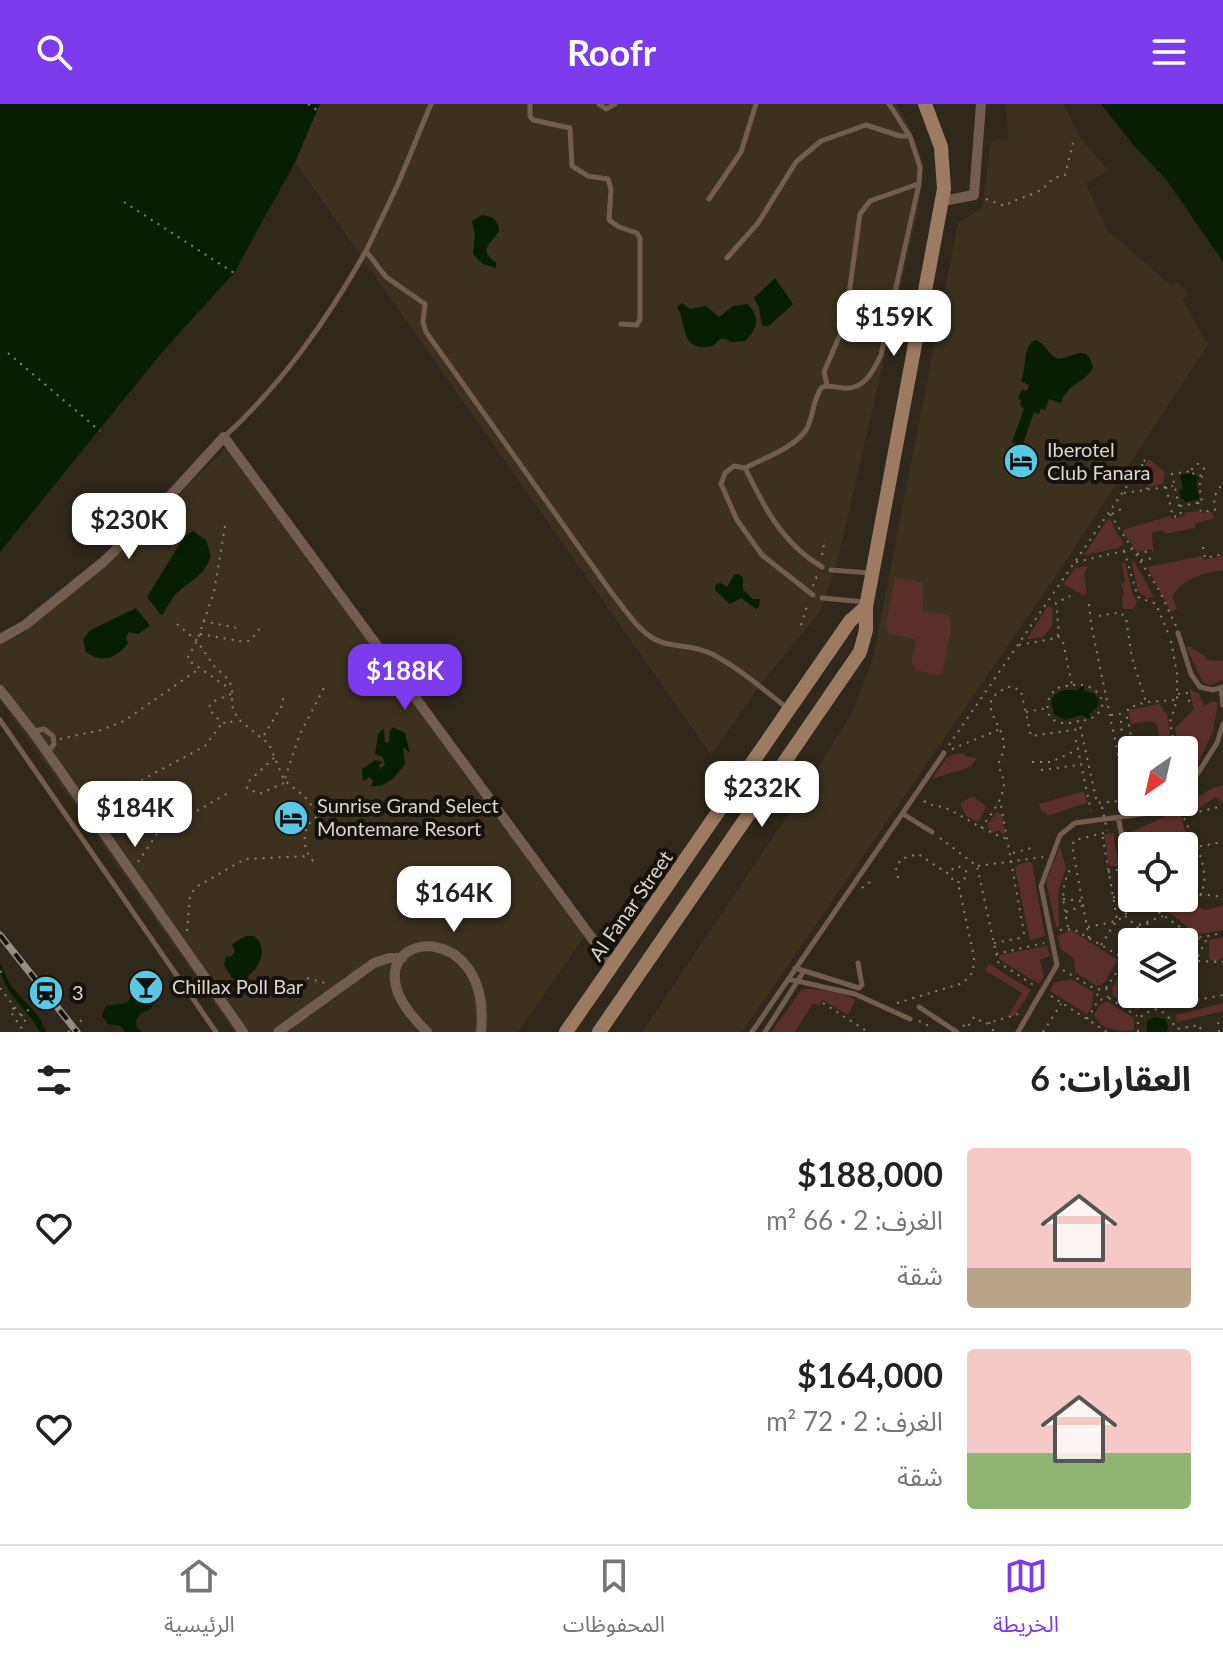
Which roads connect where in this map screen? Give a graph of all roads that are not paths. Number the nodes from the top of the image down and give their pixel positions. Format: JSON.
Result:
{"nodes":[{"id":1,"x":431,"y":104,"type":"edge"},
{"id":2,"x":530,"y":104,"type":"edge"},
{"id":3,"x":599,"y":104,"type":"edge"},
{"id":4,"x":615,"y":104,"type":"edge"},
{"id":5,"x":756,"y":104,"type":"edge"},
{"id":6,"x":889,"y":104,"type":"edge"},
{"id":7,"x":925,"y":104,"type":"edge"},
{"id":8,"x":981,"y":104,"type":"edge"},
{"id":9,"x":910,"y":136,"type":"junction"},
{"id":10,"x":919,"y":184,"type":"junction"},
{"id":11,"x":709,"y":199,"type":"dead end"},
{"id":12,"x":943,"y":201,"type":"junction"},
{"id":13,"x":366,"y":251,"type":"junction"},
{"id":14,"x":727,"y":258,"type":"dead end"},
{"id":15,"x":621,"y":324,"type":"dead end"},
{"id":16,"x":827,"y":385,"type":"junction"},
{"id":17,"x":224,"y":437,"type":"junction"},
{"id":18,"x":745,"y":468,"type":"junction"},
{"id":19,"x":821,"y":566,"type":"road end"},
{"id":20,"x":831,"y":570,"type":"dead end"},
{"id":21,"x":872,"y":573,"type":"junction"},
{"id":22,"x":812,"y":595,"type":"road end"},
{"id":23,"x":822,"y":598,"type":"dead end"},
{"id":24,"x":866,"y":604,"type":"junction"},
{"id":25,"x":1178,"y":633,"type":"road end"},
{"id":26,"x":0,"y":639,"type":"edge"},
{"id":27,"x":1222,"y":687,"type":"edge"},
{"id":28,"x":0,"y":690,"type":"edge"},
{"id":29,"x":1223,"y":705,"type":"edge"},
{"id":30,"x":791,"y":711,"type":"junction"},
{"id":31,"x":0,"y":720,"type":"edge"},
{"id":32,"x":1223,"y":724,"type":"edge"},
{"id":33,"x":33,"y":732,"type":"junction"},
{"id":34,"x":47,"y":753,"type":"junction"},
{"id":35,"x":944,"y":753,"type":"road end"},
{"id":36,"x":1198,"y":773,"type":"edge"},
{"id":37,"x":903,"y":814,"type":"junction"},
{"id":38,"x":1126,"y":816,"type":"edge"},
{"id":39,"x":1118,"y":817,"type":"junction"},
{"id":40,"x":932,"y":832,"type":"road end"},
{"id":41,"x":1120,"y":832,"type":"edge"},
{"id":42,"x":402,"y":958,"type":"junction"},
{"id":43,"x":858,"y":963,"type":"dead end"},
{"id":44,"x":613,"y":967,"type":"junction"},
{"id":45,"x":795,"y":968,"type":"junction"},
{"id":46,"x":804,"y":971,"type":"junction"},
{"id":47,"x":788,"y":979,"type":"junction"},
{"id":48,"x":798,"y":981,"type":"junction"},
{"id":49,"x":919,"y":1007,"type":"dead end"},
{"id":50,"x":910,"y":1019,"type":"road end"},
{"id":51,"x":216,"y":1032,"type":"edge"},
{"id":52,"x":243,"y":1032,"type":"edge"},
{"id":53,"x":278,"y":1032,"type":"edge"},
{"id":54,"x":427,"y":1032,"type":"edge"},
{"id":55,"x":481,"y":1032,"type":"edge"},
{"id":56,"x":566,"y":1032,"type":"edge"},
{"id":57,"x":599,"y":1032,"type":"edge"},
{"id":58,"x":752,"y":1032,"type":"edge"},
{"id":59,"x":765,"y":1032,"type":"edge"},
{"id":60,"x":957,"y":1032,"type":"edge"},
{"id":61,"x":1018,"y":1032,"type":"edge"}],
"edges":[{"from":1,"to":13,"type":"lane"},
{"from":2,"to":15,"type":"lane"},
{"from":3,"to":4,"type":"lane"},
{"from":5,"to":11,"type":"lane"},
{"from":6,"to":9,"type":"lane"},
{"from":7,"to":12,"type":"main road"},
{"from":8,"to":12,"type":"street"},
{"from":9,"to":10,"type":"lane"},
{"from":9,"to":14,"type":"lane"},
{"from":10,"to":16,"type":"lane"},
{"from":10,"to":16,"type":"lane"},
{"from":12,"to":21,"type":"main road"},
{"from":13,"to":17,"type":"lane"},
{"from":13,"to":30,"type":"lane"},
{"from":16,"to":18,"type":"lane"},
{"from":17,"to":26,"type":"street"},
{"from":17,"to":44,"type":"street"},
{"from":18,"to":19,"type":"lane"},
{"from":18,"to":22,"type":"lane"},
{"from":20,"to":21,"type":"lane"},
{"from":21,"to":24,"type":"main road"},
{"from":23,"to":24,"type":"lane"},
{"from":24,"to":30,"type":"main road","name":"Al Fanar Street"},
{"from":24,"to":57,"type":"main road"},
{"from":25,"to":27,"type":"lane"},
{"from":27,"to":29,"type":"lane"},
{"from":28,"to":33,"type":"street"},
{"from":30,"to":44,"type":"main road","name":"Al Fanar Street"},
{"from":31,"to":51,"type":"lane"},
{"from":32,"to":36,"type":"lane"},
{"from":33,"to":34,"type":"street"},
{"from":33,"to":34,"type":"lane"},
{"from":34,"to":52,"type":"street"},
{"from":35,"to":37,"type":"lane"},
{"from":37,"to":40,"type":"lane"},
{"from":37,"to":45,"type":"lane"},
{"from":38,"to":39,"type":"lane"},
{"from":39,"to":41,"type":"lane"},
{"from":39,"to":61,"type":"lane"},
{"from":42,"to":53,"type":"street"},
{"from":42,"to":54,"type":"street"},
{"from":42,"to":55,"type":"street"},
{"from":43,"to":46,"type":"lane"},
{"from":44,"to":56,"type":"main road","name":"Al Fanar Street"},
{"from":45,"to":46,"type":"lane"},
{"from":45,"to":47,"type":"lane"},
{"from":46,"to":48,"type":"lane"},
{"from":47,"to":48,"type":"lane"},
{"from":47,"to":58,"type":"lane"},
{"from":48,"to":50,"type":"lane"},
{"from":48,"to":59,"type":"lane"},
{"from":49,"to":60,"type":"lane"}]}
